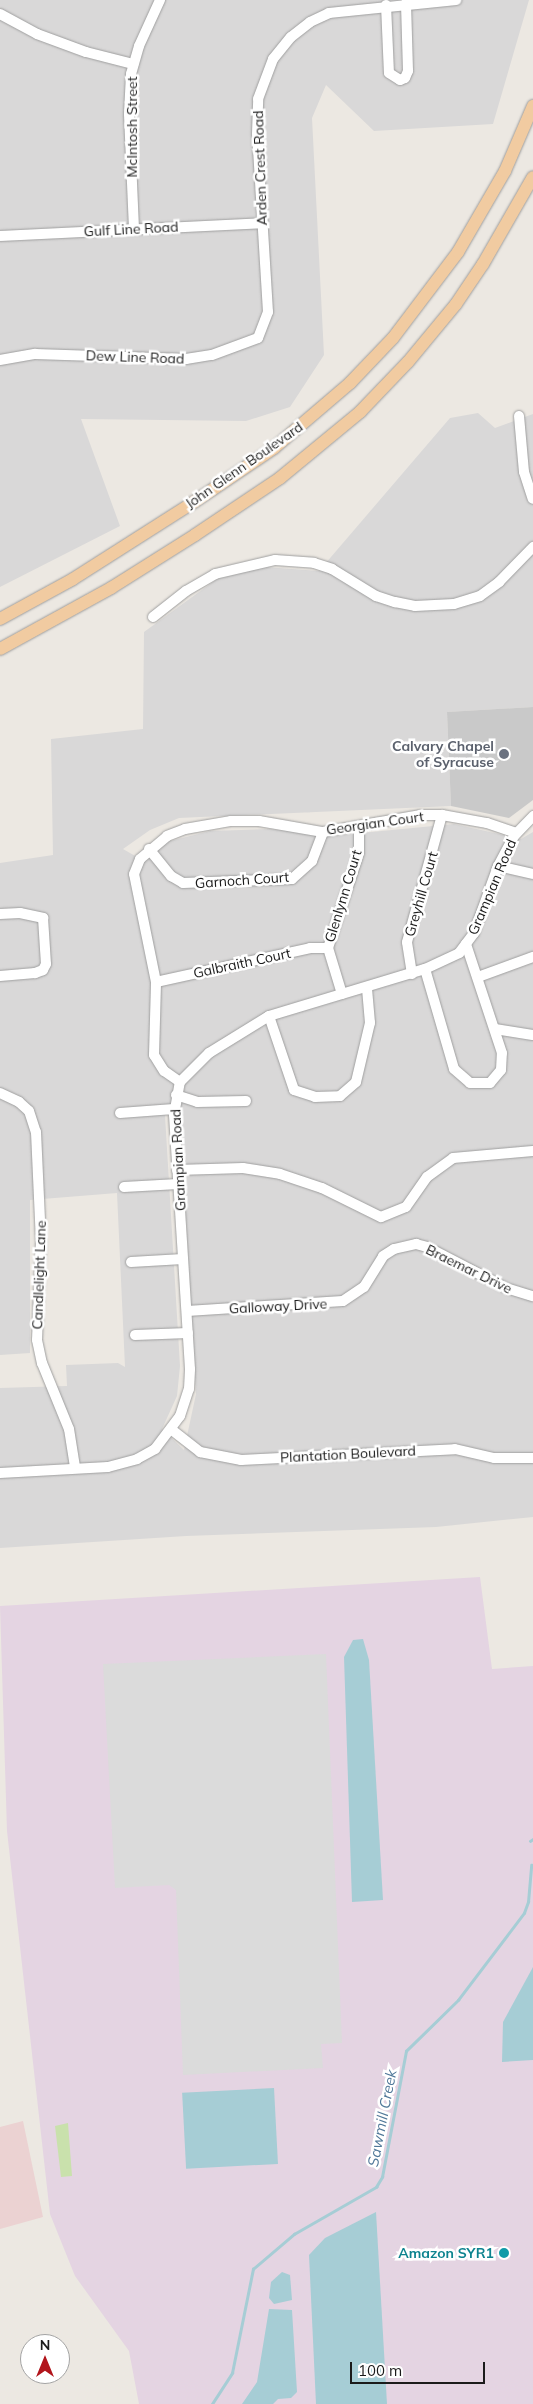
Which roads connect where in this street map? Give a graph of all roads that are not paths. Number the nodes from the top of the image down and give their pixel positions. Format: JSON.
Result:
{"nodes":[{"id":1,"x":160,"y":0,"type":"edge"},
{"id":2,"x":456,"y":0,"type":"edge"},
{"id":3,"x":406,"y":3,"type":"junction"},
{"id":4,"x":386,"y":5,"type":"junction"},
{"id":5,"x":0,"y":14,"type":"edge"},
{"id":6,"x":133,"y":64,"type":"junction"},
{"id":7,"x":533,"y":106,"type":"edge"},
{"id":8,"x":533,"y":177,"type":"edge"},
{"id":9,"x":262,"y":223,"type":"junction"},
{"id":10,"x":134,"y":229,"type":"junction"},
{"id":11,"x":0,"y":236,"type":"edge"},
{"id":12,"x":264,"y":330,"type":"joint"},
{"id":13,"x":0,"y":360,"type":"edge"},
{"id":14,"x":519,"y":416,"type":"dead end"},
{"id":15,"x":533,"y":499,"type":"edge"},
{"id":16,"x":533,"y":547,"type":"edge"},
{"id":17,"x":153,"y":617,"type":"dead end"},
{"id":18,"x":0,"y":619,"type":"edge"},
{"id":19,"x":0,"y":649,"type":"edge"},
{"id":20,"x":442,"y":815,"type":"junction"},
{"id":21,"x":533,"y":816,"type":"edge"},
{"id":22,"x":359,"y":826,"type":"junction"},
{"id":23,"x":324,"y":832,"type":"junction"},
{"id":24,"x":516,"y":834,"type":"junction"},
{"id":25,"x":149,"y":849,"type":"junction"},
{"id":26,"x":498,"y":866,"type":"junction"},
{"id":27,"x":533,"y":874,"type":"edge"},
{"id":28,"x":0,"y":914,"type":"edge"},
{"id":29,"x":466,"y":944,"type":"junction"},
{"id":30,"x":328,"y":948,"type":"junction"},
{"id":31,"x":533,"y":957,"type":"edge"},
{"id":32,"x":425,"y":969,"type":"junction"},
{"id":33,"x":412,"y":974,"type":"junction"},
{"id":34,"x":0,"y":976,"type":"edge"},
{"id":35,"x":478,"y":977,"type":"junction"},
{"id":36,"x":156,"y":982,"type":"junction"},
{"id":37,"x":367,"y":987,"type":"junction"},
{"id":38,"x":342,"y":994,"type":"junction"},
{"id":39,"x":270,"y":1016,"type":"junction"},
{"id":40,"x":494,"y":1029,"type":"junction"},
{"id":41,"x":533,"y":1035,"type":"edge"},
{"id":42,"x":180,"y":1082,"type":"junction"},
{"id":43,"x":0,"y":1093,"type":"edge"},
{"id":44,"x":176,"y":1095,"type":"junction"},
{"id":45,"x":246,"y":1101,"type":"dead end"},
{"id":46,"x":174,"y":1109,"type":"junction"},
{"id":47,"x":120,"y":1114,"type":"dead end"},
{"id":48,"x":533,"y":1151,"type":"edge"},
{"id":49,"x":177,"y":1170,"type":"junction"},
{"id":50,"x":178,"y":1184,"type":"junction"},
{"id":51,"x":124,"y":1188,"type":"dead end"},
{"id":52,"x":404,"y":1246,"type":"joint"},
{"id":53,"x":183,"y":1259,"type":"junction"},
{"id":54,"x":131,"y":1262,"type":"dead end"},
{"id":55,"x":533,"y":1296,"type":"edge"},
{"id":56,"x":187,"y":1311,"type":"junction"},
{"id":57,"x":188,"y":1333,"type":"junction"},
{"id":58,"x":135,"y":1335,"type":"dead end"},
{"id":59,"x":172,"y":1430,"type":"junction"},
{"id":60,"x":533,"y":1458,"type":"edge"},
{"id":61,"x":75,"y":1468,"type":"junction"},
{"id":62,"x":0,"y":1473,"type":"edge"}],
"edges":[{"from":1,"to":6,"type":"street","name":"McIntosh Street"},
{"from":2,"to":3,"type":"street","name":"Arden Crest Road"},
{"from":3,"to":4,"type":"street","name":"Arden Crest Road"},
{"from":3,"to":4,"type":"street"},
{"from":4,"to":9,"type":"street","name":"Arden Crest Road"},
{"from":5,"to":6,"type":"street"},
{"from":6,"to":10,"type":"street","name":"McIntosh Street"},
{"from":7,"to":18,"type":"main road","name":"John Glenn Boulevard"},
{"from":8,"to":19,"type":"main road","name":"John Glenn Boulevard"},
{"from":9,"to":10,"type":"street","name":"Gulf Line Road"},
{"from":9,"to":12,"type":"street","name":"Arden Crest Road"},
{"from":10,"to":11,"type":"street","name":"Gulf Line Road"},
{"from":12,"to":13,"type":"street","name":"Dew Line Road"},
{"from":14,"to":15,"type":"street"},
{"from":16,"to":17,"type":"street"},
{"from":20,"to":22,"type":"street","name":"Georgian Court"},
{"from":20,"to":24,"type":"street","name":"Georgian Court"},
{"from":20,"to":33,"type":"street","name":"Greyhill Court"},
{"from":21,"to":24,"type":"street","name":"Grampian Road"},
{"from":22,"to":23,"type":"street","name":"Georgian Court"},
{"from":22,"to":30,"type":"street","name":"Glenlynn Court"},
{"from":23,"to":25,"type":"street","name":"Georgian Court"},
{"from":23,"to":25,"type":"street","name":"Garnoch Court"},
{"from":24,"to":26,"type":"street","name":"Grampian Road"},
{"from":25,"to":36,"type":"street","name":"Georgian Court"},
{"from":26,"to":27,"type":"street"},
{"from":26,"to":29,"type":"street","name":"Grampian Road"},
{"from":28,"to":34,"type":"street"},
{"from":29,"to":32,"type":"street","name":"Grampian Road"},
{"from":29,"to":35,"type":"street"},
{"from":30,"to":36,"type":"street","name":"Galbraith Court"},
{"from":30,"to":38,"type":"street","name":"Glenlynn Court"},
{"from":31,"to":35,"type":"street"},
{"from":32,"to":33,"type":"street","name":"Grampian Road"},
{"from":32,"to":40,"type":"street"},
{"from":33,"to":37,"type":"street","name":"Grampian Road"},
{"from":35,"to":40,"type":"street"},
{"from":36,"to":42,"type":"street","name":"Georgian Court"},
{"from":37,"to":38,"type":"street","name":"Grampian Road"},
{"from":37,"to":39,"type":"street"},
{"from":38,"to":39,"type":"street","name":"Grampian Road"},
{"from":39,"to":42,"type":"street","name":"Grampian Road"},
{"from":40,"to":41,"type":"street"},
{"from":42,"to":44,"type":"street","name":"Grampian Road"},
{"from":43,"to":61,"type":"street","name":"Candlelight Lane"},
{"from":44,"to":45,"type":"street"},
{"from":44,"to":46,"type":"street","name":"Grampian Road"},
{"from":46,"to":47,"type":"street"},
{"from":46,"to":49,"type":"street","name":"Grampian Road"},
{"from":48,"to":49,"type":"street"},
{"from":49,"to":50,"type":"street","name":"Grampian Road"},
{"from":50,"to":51,"type":"street"},
{"from":50,"to":53,"type":"street","name":"Grampian Road"},
{"from":52,"to":55,"type":"street","name":"Braemar Drive"},
{"from":52,"to":56,"type":"street","name":"Galloway Drive"},
{"from":53,"to":54,"type":"street"},
{"from":53,"to":56,"type":"street","name":"Grampian Road"},
{"from":56,"to":57,"type":"street","name":"Grampian Road"},
{"from":57,"to":58,"type":"street"},
{"from":57,"to":59,"type":"street","name":"Grampian Road"},
{"from":59,"to":60,"type":"street","name":"Plantation Boulevard"},
{"from":59,"to":61,"type":"street","name":"Grampian Road"},
{"from":61,"to":62,"type":"street","name":"Grampian Road"}]}
